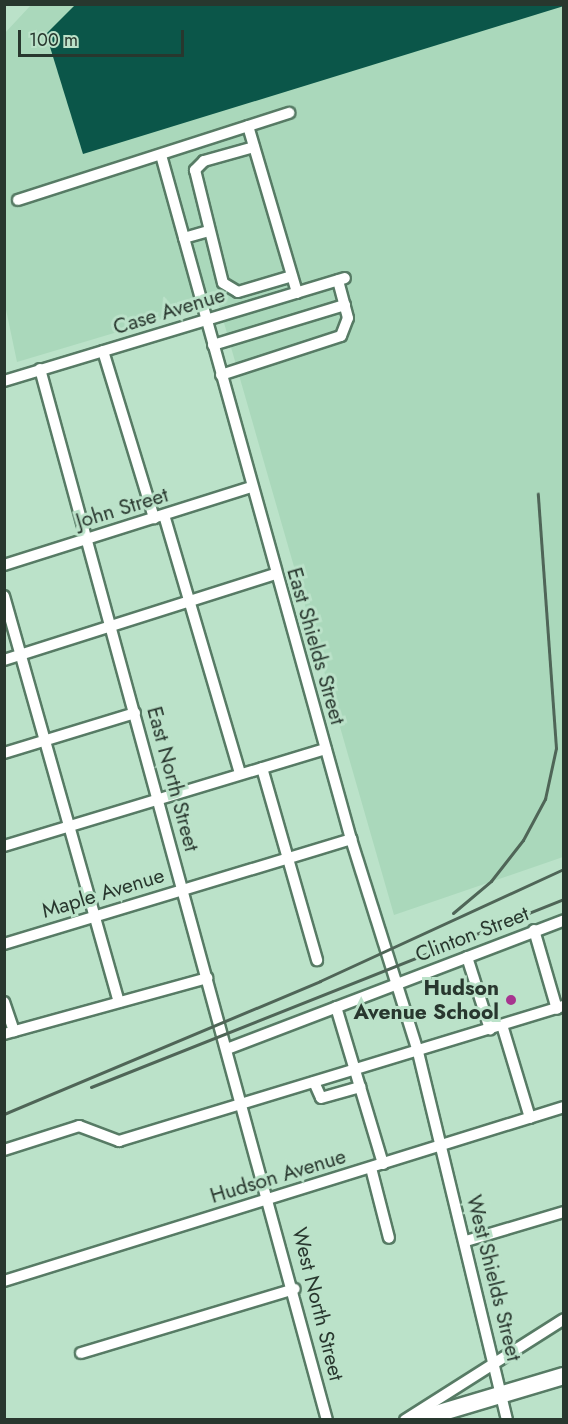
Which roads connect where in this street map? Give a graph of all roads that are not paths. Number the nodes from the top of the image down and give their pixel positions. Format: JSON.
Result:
{"nodes":[{"id":1,"x":289,"y":113,"type":"dead end"},
{"id":2,"x":248,"y":126,"type":"junction"},
{"id":3,"x":254,"y":147,"type":"junction"},
{"id":4,"x":161,"y":155,"type":"junction"},
{"id":5,"x":18,"y":200,"type":"dead end"},
{"id":6,"x":209,"y":231,"type":"junction"},
{"id":7,"x":184,"y":238,"type":"junction"},
{"id":8,"x":292,"y":276,"type":"junction"},
{"id":9,"x":297,"y":293,"type":"junction"},
{"id":10,"x":345,"y":305,"type":"junction"},
{"id":11,"x":207,"y":320,"type":"junction"},
{"id":12,"x":213,"y":345,"type":"junction"},
{"id":13,"x":104,"y":351,"type":"junction"},
{"id":14,"x":40,"y":369,"type":"junction"},
{"id":15,"x":221,"y":375,"type":"junction"},
{"id":16,"x":4,"y":381,"type":"edge"},
{"id":17,"x":252,"y":487,"type":"junction"},
{"id":18,"x":159,"y":516,"type":"junction"},
{"id":19,"x":86,"y":539,"type":"junction"},
{"id":20,"x":4,"y":565,"type":"edge"},
{"id":21,"x":275,"y":574,"type":"junction"},
{"id":22,"x":4,"y":596,"type":"edge"},
{"id":23,"x":192,"y":603,"type":"junction"},
{"id":24,"x":111,"y":628,"type":"junction"},
{"id":25,"x":21,"y":655,"type":"junction"},
{"id":26,"x":4,"y":660,"type":"edge"},
{"id":27,"x":135,"y":713,"type":"junction"},
{"id":28,"x":46,"y":740,"type":"junction"},
{"id":29,"x":326,"y":749,"type":"junction"},
{"id":30,"x":4,"y":753,"type":"edge"},
{"id":31,"x":262,"y":768,"type":"junction"},
{"id":32,"x":240,"y":774,"type":"junction"},
{"id":33,"x":158,"y":800,"type":"junction"},
{"id":34,"x":69,"y":826,"type":"junction"},
{"id":35,"x":351,"y":838,"type":"junction"},
{"id":36,"x":4,"y":846,"type":"edge"},
{"id":37,"x":288,"y":857,"type":"junction"},
{"id":38,"x":183,"y":888,"type":"junction"},
{"id":39,"x":96,"y":915,"type":"junction"},
{"id":40,"x":564,"y":920,"type":"edge"},
{"id":41,"x":534,"y":930,"type":"junction"},
{"id":42,"x":4,"y":944,"type":"edge"},
{"id":43,"x":467,"y":957,"type":"junction"},
{"id":44,"x":316,"y":960,"type":"dead end"},
{"id":45,"x":207,"y":978,"type":"junction"},
{"id":46,"x":398,"y":984,"type":"junction"},
{"id":47,"x":4,"y":1002,"type":"edge"},
{"id":48,"x":119,"y":1002,"type":"junction"},
{"id":49,"x":336,"y":1007,"type":"junction"},
{"id":50,"x":560,"y":1007,"type":"edge"},
{"id":51,"x":502,"y":1025,"type":"junction"},
{"id":52,"x":490,"y":1029,"type":"junction"},
{"id":53,"x":9,"y":1032,"type":"edge"},
{"id":54,"x":227,"y":1048,"type":"junction"},
{"id":55,"x":417,"y":1048,"type":"junction"},
{"id":56,"x":355,"y":1068,"type":"junction"},
{"id":57,"x":314,"y":1082,"type":"junction"},
{"id":58,"x":360,"y":1087,"type":"junction"},
{"id":59,"x":241,"y":1103,"type":"junction"},
{"id":60,"x":564,"y":1107,"type":"edge"},
{"id":61,"x":530,"y":1118,"type":"junction"},
{"id":62,"x":440,"y":1146,"type":"junction"},
{"id":63,"x":4,"y":1150,"type":"edge"},
{"id":64,"x":384,"y":1164,"type":"junction"},
{"id":65,"x":371,"y":1168,"type":"junction"},
{"id":66,"x":271,"y":1199,"type":"junction"},
{"id":67,"x":564,"y":1212,"type":"edge"},
{"id":68,"x":389,"y":1238,"type":"dead end"},
{"id":69,"x":466,"y":1241,"type":"junction"},
{"id":70,"x":4,"y":1281,"type":"edge"},
{"id":71,"x":295,"y":1289,"type":"junction"},
{"id":72,"x":564,"y":1318,"type":"edge"},
{"id":73,"x":81,"y":1353,"type":"dead end"},
{"id":74,"x":496,"y":1364,"type":"junction"},
{"id":75,"x":564,"y":1376,"type":"edge"},
{"id":76,"x":500,"y":1396,"type":"junction"},
{"id":77,"x":327,"y":1419,"type":"edge"},
{"id":78,"x":405,"y":1419,"type":"edge"},
{"id":79,"x":416,"y":1419,"type":"edge"},
{"id":80,"x":507,"y":1419,"type":"edge"}],
"edges":[{"from":1,"to":2,"type":"street"},
{"from":2,"to":3,"type":"street"},
{"from":2,"to":4,"type":"street"},
{"from":3,"to":6,"type":"street"},
{"from":3,"to":8,"type":"street"},
{"from":4,"to":5,"type":"street"},
{"from":4,"to":7,"type":"street","name":"East Shields Street"},
{"from":6,"to":7,"type":"street"},
{"from":6,"to":8,"type":"street"},
{"from":7,"to":11,"type":"street","name":"East Shields Street"},
{"from":8,"to":9,"type":"street"},
{"from":9,"to":10,"type":"street","name":"Case Avenue"},
{"from":9,"to":11,"type":"street","name":"Case Avenue"},
{"from":10,"to":12,"type":"street"},
{"from":10,"to":15,"type":"street"},
{"from":11,"to":12,"type":"street","name":"East Shields Street"},
{"from":11,"to":13,"type":"street","name":"Case Avenue"},
{"from":12,"to":15,"type":"street","name":"East Shields Street"},
{"from":13,"to":14,"type":"street","name":"Case Avenue"},
{"from":13,"to":18,"type":"street"},
{"from":14,"to":16,"type":"street","name":"Case Avenue"},
{"from":14,"to":19,"type":"street","name":"East North Street"},
{"from":15,"to":17,"type":"street","name":"East Shields Street"},
{"from":17,"to":18,"type":"street","name":"John Street"},
{"from":17,"to":21,"type":"street","name":"East Shields Street"},
{"from":18,"to":19,"type":"street","name":"John Street"},
{"from":18,"to":23,"type":"street"},
{"from":19,"to":20,"type":"street","name":"John Street"},
{"from":19,"to":24,"type":"street","name":"East North Street"},
{"from":21,"to":23,"type":"street"},
{"from":21,"to":29,"type":"street","name":"East Shields Street"},
{"from":22,"to":25,"type":"street"},
{"from":23,"to":24,"type":"street"},
{"from":23,"to":32,"type":"street"},
{"from":24,"to":25,"type":"street"},
{"from":24,"to":27,"type":"street","name":"East North Street"},
{"from":25,"to":26,"type":"street"},
{"from":25,"to":28,"type":"street"},
{"from":27,"to":28,"type":"street"},
{"from":27,"to":33,"type":"street","name":"East North Street"},
{"from":28,"to":30,"type":"street"},
{"from":28,"to":34,"type":"street"},
{"from":29,"to":31,"type":"street"},
{"from":29,"to":35,"type":"street","name":"East Shields Street"},
{"from":31,"to":32,"type":"street"},
{"from":31,"to":37,"type":"street"},
{"from":32,"to":33,"type":"street"},
{"from":33,"to":34,"type":"street"},
{"from":33,"to":38,"type":"street","name":"East North Street"},
{"from":34,"to":36,"type":"street"},
{"from":34,"to":39,"type":"street"},
{"from":35,"to":37,"type":"street","name":"Maple Avenue"},
{"from":35,"to":46,"type":"street","name":"East Shields Street"},
{"from":37,"to":38,"type":"street","name":"Maple Avenue"},
{"from":37,"to":44,"type":"street"},
{"from":38,"to":39,"type":"street","name":"Maple Avenue"},
{"from":38,"to":45,"type":"street","name":"East North Street"},
{"from":39,"to":42,"type":"street","name":"Maple Avenue"},
{"from":39,"to":48,"type":"street"},
{"from":40,"to":41,"type":"street","name":"Clinton Street"},
{"from":41,"to":43,"type":"street","name":"Clinton Street"},
{"from":41,"to":50,"type":"street"},
{"from":43,"to":46,"type":"street","name":"Clinton Street"},
{"from":43,"to":52,"type":"street"},
{"from":45,"to":48,"type":"street"},
{"from":45,"to":54,"type":"street","name":"East North Street"},
{"from":46,"to":49,"type":"street","name":"Clinton Street"},
{"from":46,"to":55,"type":"street","name":"East Shields Street"},
{"from":47,"to":53,"type":"street"},
{"from":48,"to":53,"type":"street"},
{"from":49,"to":54,"type":"street","name":"Clinton Street"},
{"from":49,"to":56,"type":"street"},
{"from":50,"to":51,"type":"street"},
{"from":51,"to":52,"type":"street"},
{"from":51,"to":61,"type":"street"},
{"from":52,"to":55,"type":"street"},
{"from":54,"to":59,"type":"street","name":"East North Street"},
{"from":55,"to":56,"type":"street"},
{"from":55,"to":62,"type":"street","name":"East Shields Street"},
{"from":56,"to":57,"type":"street"},
{"from":56,"to":58,"type":"street"},
{"from":57,"to":58,"type":"street"},
{"from":57,"to":59,"type":"street"},
{"from":58,"to":64,"type":"street"},
{"from":59,"to":63,"type":"street"},
{"from":59,"to":66,"type":"street","name":"East North Street"},
{"from":60,"to":61,"type":"street","name":"Hudson Avenue"},
{"from":61,"to":62,"type":"street","name":"Hudson Avenue"},
{"from":62,"to":64,"type":"street","name":"Hudson Avenue"},
{"from":62,"to":69,"type":"street","name":"West Shields Street"},
{"from":64,"to":65,"type":"street","name":"Hudson Avenue"},
{"from":65,"to":66,"type":"street","name":"Hudson Avenue"},
{"from":65,"to":68,"type":"street"},
{"from":66,"to":70,"type":"street","name":"Hudson Avenue"},
{"from":66,"to":71,"type":"street","name":"West North Street"},
{"from":67,"to":69,"type":"street"},
{"from":69,"to":74,"type":"street","name":"West Shields Street"},
{"from":71,"to":73,"type":"street"},
{"from":71,"to":77,"type":"street","name":"West North Street"},
{"from":72,"to":74,"type":"street"},
{"from":74,"to":76,"type":"street","name":"West Shields Street"},
{"from":74,"to":78,"type":"street"},
{"from":75,"to":76,"type":"highway"},
{"from":76,"to":79,"type":"highway"},
{"from":76,"to":80,"type":"street","name":"West Shields Street"}]}
